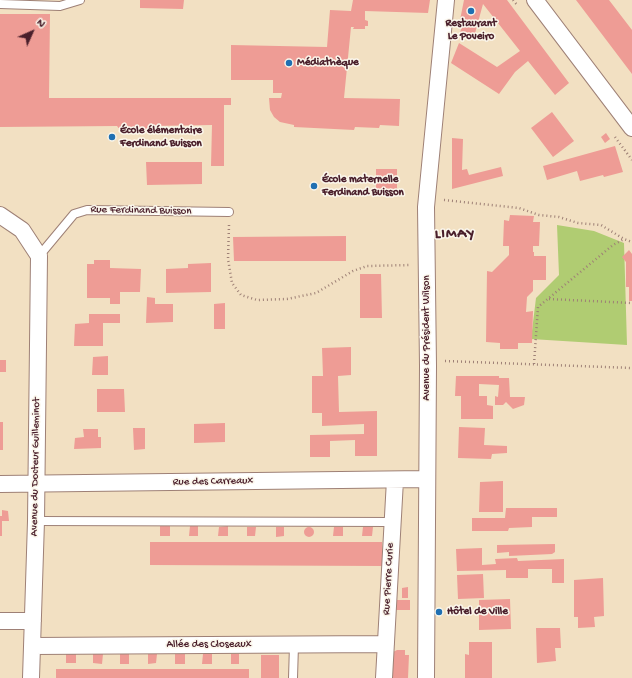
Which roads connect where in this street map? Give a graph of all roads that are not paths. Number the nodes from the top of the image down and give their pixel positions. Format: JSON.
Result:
{"nodes":[{"id":1,"x":80,"y":0,"type":"edge"},
{"id":2,"x":446,"y":0,"type":"edge"},
{"id":3,"x":535,"y":0,"type":"edge"},
{"id":4,"x":0,"y":4,"type":"edge"},
{"id":5,"x":632,"y":128,"type":"edge"},
{"id":6,"x":229,"y":212,"type":"road end"},
{"id":7,"x":0,"y":215,"type":"edge"},
{"id":8,"x":39,"y":256,"type":"junction"},
{"id":9,"x":426,"y":479,"type":"junction"},
{"id":10,"x":395,"y":480,"type":"junction"},
{"id":11,"x":0,"y":484,"type":"edge"},
{"id":12,"x":36,"y":485,"type":"junction"},
{"id":13,"x":36,"y":521,"type":"junction"},
{"id":14,"x":392,"y":522,"type":"junction"},
{"id":15,"x":0,"y":621,"type":"edge"},
{"id":16,"x":33,"y":621,"type":"junction"},
{"id":17,"x":386,"y":644,"type":"junction"},
{"id":18,"x":294,"y":645,"type":"junction"},
{"id":19,"x":32,"y":646,"type":"junction"},
{"id":20,"x":31,"y":678,"type":"edge"},
{"id":21,"x":293,"y":678,"type":"edge"},
{"id":22,"x":384,"y":678,"type":"edge"},
{"id":23,"x":426,"y":678,"type":"edge"}],
"edges":[{"from":1,"to":4,"type":"lane"},
{"from":2,"to":9,"type":"street","name":"Avenue du Président Wilson"},
{"from":3,"to":5,"type":"street"},
{"from":6,"to":8,"type":"lane","name":"Rue Ferdinand Buisson"},
{"from":7,"to":8,"type":"street"},
{"from":8,"to":12,"type":"street","name":"Avenue du Docteur Guilleminot"},
{"from":9,"to":10,"type":"street","name":"Rue des Carreaux"},
{"from":9,"to":23,"type":"street","name":"Avenue du Président Wilson"},
{"from":10,"to":12,"type":"street","name":"Rue des Carreaux"},
{"from":10,"to":14,"type":"street","name":"Rue Pierre Curie"},
{"from":11,"to":12,"type":"street","name":"Rue des Carreaux"},
{"from":12,"to":13,"type":"street","name":"Avenue du Docteur Guilleminot"},
{"from":13,"to":14,"type":"lane"},
{"from":13,"to":16,"type":"street","name":"Avenue du Docteur Guilleminot"},
{"from":14,"to":17,"type":"street","name":"Rue Pierre Curie"},
{"from":15,"to":16,"type":"street"},
{"from":16,"to":19,"type":"street","name":"Avenue du Docteur Guilleminot"},
{"from":17,"to":18,"type":"street","name":"Allée des Closeaux"},
{"from":17,"to":22,"type":"street","name":"Rue Pierre Curie"},
{"from":18,"to":19,"type":"street","name":"Allée des Closeaux"},
{"from":18,"to":21,"type":"lane"},
{"from":19,"to":20,"type":"street","name":"Avenue du Docteur Guilleminot"}]}
